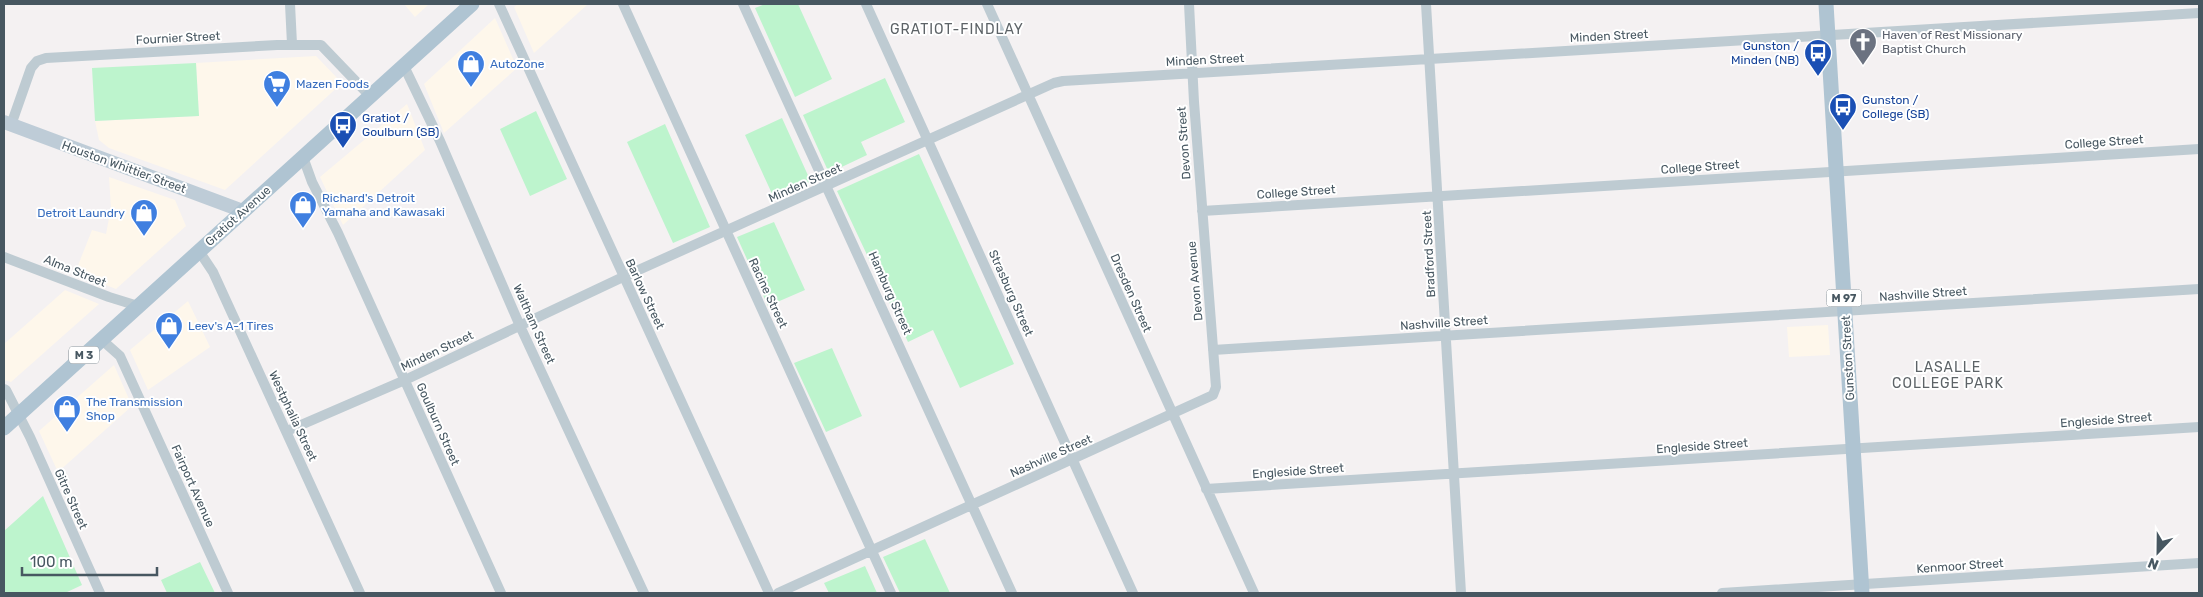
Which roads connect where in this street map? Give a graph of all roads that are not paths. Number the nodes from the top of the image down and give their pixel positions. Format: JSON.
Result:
{"nodes":[{"id":1,"x":290,"y":4,"type":"edge"},
{"id":2,"x":472,"y":4,"type":"edge"},
{"id":3,"x":499,"y":4,"type":"edge"},
{"id":4,"x":623,"y":4,"type":"edge"},
{"id":5,"x":743,"y":4,"type":"edge"},
{"id":6,"x":866,"y":4,"type":"edge"},
{"id":7,"x":987,"y":4,"type":"edge"},
{"id":8,"x":1188,"y":4,"type":"edge"},
{"id":9,"x":1426,"y":4,"type":"edge"},
{"id":10,"x":1826,"y":4,"type":"edge"},
{"id":11,"x":2199,"y":13,"type":"edge"},
{"id":12,"x":1829,"y":34,"type":"junction"},
{"id":13,"x":292,"y":44,"type":"junction"},
{"id":14,"x":1429,"y":59,"type":"junction"},
{"id":15,"x":403,"y":64,"type":"junction"},
{"id":16,"x":1192,"y":73,"type":"junction"},
{"id":17,"x":369,"y":95,"type":"junction"},
{"id":18,"x":1028,"y":96,"type":"junction"},
{"id":19,"x":7,"y":124,"type":"edge"},
{"id":20,"x":928,"y":141,"type":"junction"},
{"id":21,"x":2199,"y":149,"type":"edge"},
{"id":22,"x":303,"y":157,"type":"junction"},
{"id":23,"x":1837,"y":171,"type":"junction"},
{"id":24,"x":828,"y":186,"type":"junction"},
{"id":25,"x":1438,"y":196,"type":"junction"},
{"id":26,"x":1202,"y":210,"type":"junction"},
{"id":27,"x":243,"y":211,"type":"junction"},
{"id":28,"x":726,"y":232,"type":"junction"},
{"id":29,"x":199,"y":251,"type":"junction"},
{"id":30,"x":4,"y":256,"type":"edge"},
{"id":31,"x":623,"y":277,"type":"junction"},
{"id":32,"x":2199,"y":289,"type":"edge"},
{"id":33,"x":138,"y":306,"type":"junction"},
{"id":34,"x":1845,"y":311,"type":"junction"},
{"id":35,"x":520,"y":326,"type":"junction"},
{"id":36,"x":1446,"y":336,"type":"junction"},
{"id":37,"x":102,"y":340,"type":"junction"},
{"id":38,"x":1213,"y":350,"type":"junction"},
{"id":39,"x":404,"y":380,"type":"junction"},
{"id":40,"x":4,"y":389,"type":"edge"},
{"id":41,"x":18,"y":415,"type":"junction"},
{"id":42,"x":1173,"y":415,"type":"junction"},
{"id":43,"x":2199,"y":426,"type":"edge"},
{"id":44,"x":4,"y":428,"type":"edge"},
{"id":45,"x":287,"y":431,"type":"junction"},
{"id":46,"x":1853,"y":449,"type":"junction"},
{"id":47,"x":1072,"y":460,"type":"junction"},
{"id":48,"x":1454,"y":474,"type":"junction"},
{"id":49,"x":1206,"y":489,"type":"junction"},
{"id":50,"x":972,"y":505,"type":"junction"},
{"id":51,"x":872,"y":551,"type":"junction"},
{"id":52,"x":2199,"y":563,"type":"edge"},
{"id":53,"x":1861,"y":589,"type":"edge"},
{"id":54,"x":100,"y":593,"type":"edge"},
{"id":55,"x":228,"y":593,"type":"edge"},
{"id":56,"x":360,"y":593,"type":"edge"},
{"id":57,"x":501,"y":593,"type":"edge"},
{"id":58,"x":644,"y":593,"type":"edge"},
{"id":59,"x":769,"y":593,"type":"edge"},
{"id":60,"x":778,"y":593,"type":"edge"},
{"id":61,"x":891,"y":593,"type":"edge"},
{"id":62,"x":1012,"y":593,"type":"edge"},
{"id":63,"x":1132,"y":593,"type":"edge"},
{"id":64,"x":1254,"y":593,"type":"edge"},
{"id":65,"x":1462,"y":593,"type":"edge"},
{"id":66,"x":1722,"y":593,"type":"edge"}],
"edges":[{"from":1,"to":13,"type":"street"},
{"from":2,"to":15,"type":"main road","name":"Gratiot Avenue","number":"M 3"},
{"from":3,"to":31,"type":"street","name":"Barlow Street"},
{"from":4,"to":28,"type":"street","name":"Racine Street"},
{"from":5,"to":24,"type":"street","name":"Hamburg Street"},
{"from":6,"to":20,"type":"street","name":"Strasburg Street"},
{"from":7,"to":18,"type":"street","name":"Dresden Street"},
{"from":8,"to":16,"type":"street"},
{"from":9,"to":14,"type":"street","name":"Bradford Street"},
{"from":10,"to":12,"type":"main road","name":"Gunston Street","number":"M 97"},
{"from":11,"to":12,"type":"street","name":"Minden Street"},
{"from":12,"to":14,"type":"street","name":"Minden Street"},
{"from":12,"to":23,"type":"main road","name":"Gunston Street","number":"M 97"},
{"from":13,"to":17,"type":"street","name":"Fournier Street"},
{"from":13,"to":19,"type":"street","name":"Fournier Street"},
{"from":14,"to":16,"type":"street","name":"Minden Street"},
{"from":14,"to":25,"type":"street","name":"Bradford Street"},
{"from":15,"to":17,"type":"main road","name":"Gratiot Avenue","number":"M 3"},
{"from":15,"to":35,"type":"street","name":"Waltham Street"},
{"from":16,"to":18,"type":"street","name":"Minden Street"},
{"from":16,"to":26,"type":"street","name":"Devon Street"},
{"from":17,"to":22,"type":"main road","name":"Gratiot Avenue","number":"M 3"},
{"from":18,"to":20,"type":"street","name":"Minden Street"},
{"from":18,"to":42,"type":"street","name":"Dresden Street"},
{"from":19,"to":27,"type":"street","name":"Houston Whittier Street"},
{"from":20,"to":24,"type":"street","name":"Minden Street"},
{"from":20,"to":47,"type":"street","name":"Strasburg Street"},
{"from":21,"to":23,"type":"street","name":"College Street"},
{"from":22,"to":27,"type":"main road","name":"Gratiot Avenue","number":"M 3"},
{"from":22,"to":39,"type":"street","name":"Goulburn Street"},
{"from":23,"to":25,"type":"street","name":"College Street"},
{"from":23,"to":34,"type":"main road","name":"Gunston Street","number":"M 97"},
{"from":24,"to":28,"type":"street","name":"Minden Street"},
{"from":24,"to":50,"type":"street","name":"Hamburg Street"},
{"from":25,"to":26,"type":"street","name":"College Street"},
{"from":25,"to":36,"type":"street","name":"Bradford Street"},
{"from":26,"to":38,"type":"street","name":"Devon Avenue"},
{"from":27,"to":29,"type":"main road","name":"Gratiot Avenue","number":"M 3"},
{"from":28,"to":31,"type":"street","name":"Minden Street"},
{"from":28,"to":51,"type":"street","name":"Racine Street"},
{"from":29,"to":33,"type":"main road","name":"Gratiot Avenue","number":"M 3"},
{"from":29,"to":45,"type":"street","name":"Westphalia Street"},
{"from":30,"to":33,"type":"street","name":"Alma Street"},
{"from":31,"to":35,"type":"street","name":"Minden Street"},
{"from":31,"to":59,"type":"street","name":"Barlow Street"},
{"from":32,"to":34,"type":"street","name":"Nashville Street"},
{"from":33,"to":37,"type":"main road","name":"Gratiot Avenue","number":"M 3"},
{"from":34,"to":36,"type":"street","name":"Nashville Street"},
{"from":34,"to":46,"type":"main road","name":"Gunston Street","number":"M 97"},
{"from":35,"to":39,"type":"street","name":"Minden Street"},
{"from":35,"to":58,"type":"street","name":"Waltham Street"},
{"from":36,"to":38,"type":"street","name":"Nashville Street"},
{"from":36,"to":48,"type":"street","name":"Bradford Street"},
{"from":37,"to":41,"type":"main road","name":"Gratiot Avenue","number":"M 3"},
{"from":37,"to":55,"type":"street","name":"Fairport Avenue"},
{"from":38,"to":42,"type":"street","name":"Nashville Street"},
{"from":39,"to":45,"type":"street","name":"Minden Street"},
{"from":39,"to":57,"type":"street","name":"Goulburn Street"},
{"from":40,"to":41,"type":"street","name":"Gitre Street"},
{"from":41,"to":44,"type":"main road","name":"Gratiot Avenue","number":"M 3"},
{"from":41,"to":54,"type":"street","name":"Gitre Street"},
{"from":42,"to":47,"type":"street","name":"Nashville Street"},
{"from":42,"to":49,"type":"street","name":"Dresden Street"},
{"from":43,"to":46,"type":"street","name":"Engleside Street"},
{"from":45,"to":56,"type":"street","name":"Westphalia Street"},
{"from":46,"to":48,"type":"street","name":"Engleside Street"},
{"from":46,"to":53,"type":"main road","name":"Gunston Street","number":"M 97"},
{"from":47,"to":50,"type":"street","name":"Nashville Street"},
{"from":47,"to":63,"type":"street","name":"Strasburg Street"},
{"from":48,"to":49,"type":"street","name":"Engleside Street"},
{"from":48,"to":65,"type":"street","name":"Bradford Street"},
{"from":49,"to":64,"type":"street","name":"Dresden Street"},
{"from":50,"to":51,"type":"street","name":"Nashville Street"},
{"from":50,"to":62,"type":"street","name":"Hamburg Street"},
{"from":51,"to":60,"type":"street","name":"Nashville Street"},
{"from":51,"to":61,"type":"street","name":"Racine Street"},
{"from":52,"to":53,"type":"street","name":"Kenmoor Street"},
{"from":53,"to":66,"type":"street","name":"Kenmoor Street"}]}
